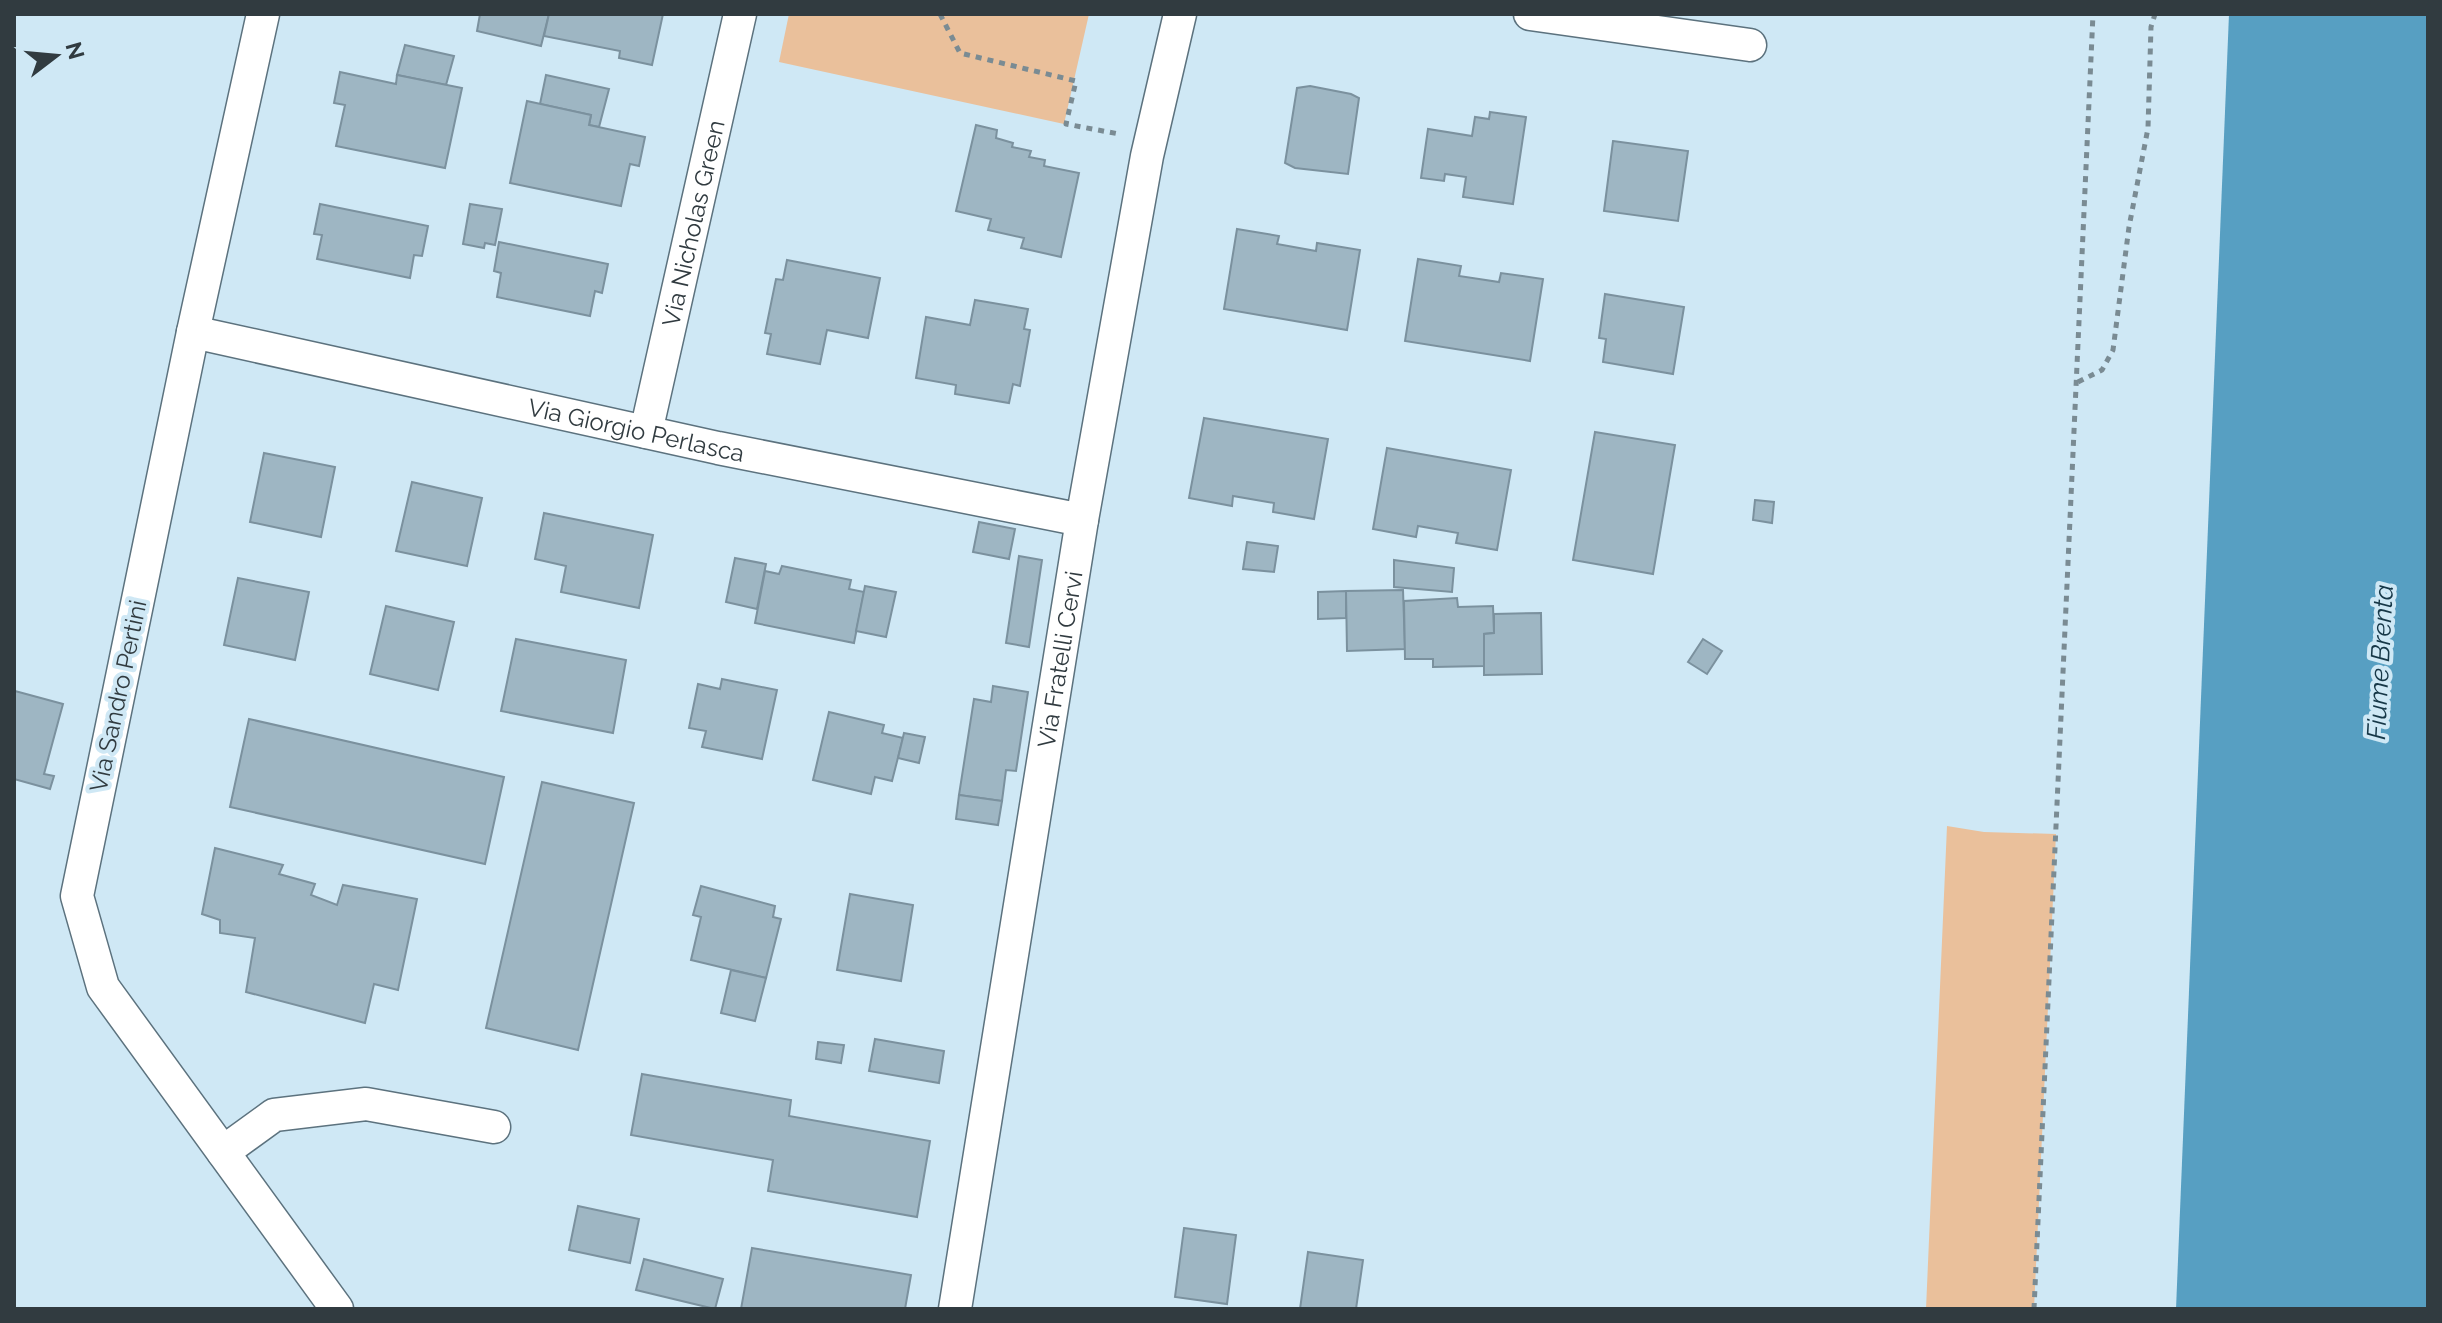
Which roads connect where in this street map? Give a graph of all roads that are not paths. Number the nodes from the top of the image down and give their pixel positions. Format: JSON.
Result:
{"nodes":[{"id":1,"x":263,"y":14,"type":"edge"},
{"id":2,"x":740,"y":14,"type":"edge"},
{"id":3,"x":1180,"y":14,"type":"edge"},
{"id":4,"x":1530,"y":14,"type":"edge"},
{"id":5,"x":1750,"y":45,"type":"dead end"},
{"id":6,"x":193,"y":332,"type":"junction"},
{"id":7,"x":646,"y":432,"type":"junction"},
{"id":8,"x":1082,"y":520,"type":"junction"},
{"id":9,"x":494,"y":1127,"type":"dead end"},
{"id":10,"x":223,"y":1152,"type":"junction"},
{"id":11,"x":337,"y":1309,"type":"edge"},
{"id":12,"x":955,"y":1309,"type":"edge"}],
"edges":[{"from":1,"to":6,"type":"street","name":"Via Sandro Pertini"},
{"from":2,"to":7,"type":"street","name":"Via Nicholas Green"},
{"from":3,"to":8,"type":"street","name":"Via Fratelli Cervi"},
{"from":4,"to":5,"type":"street"},
{"from":6,"to":7,"type":"street","name":"Via Giorgio Perlasca"},
{"from":6,"to":10,"type":"street","name":"Via Sandro Pertini"},
{"from":7,"to":8,"type":"street","name":"Via Giorgio Perlasca"},
{"from":8,"to":12,"type":"street","name":"Via Fratelli Cervi"},
{"from":9,"to":10,"type":"street"},
{"from":10,"to":11,"type":"street","name":"Via Sandro Pertini"}]}
